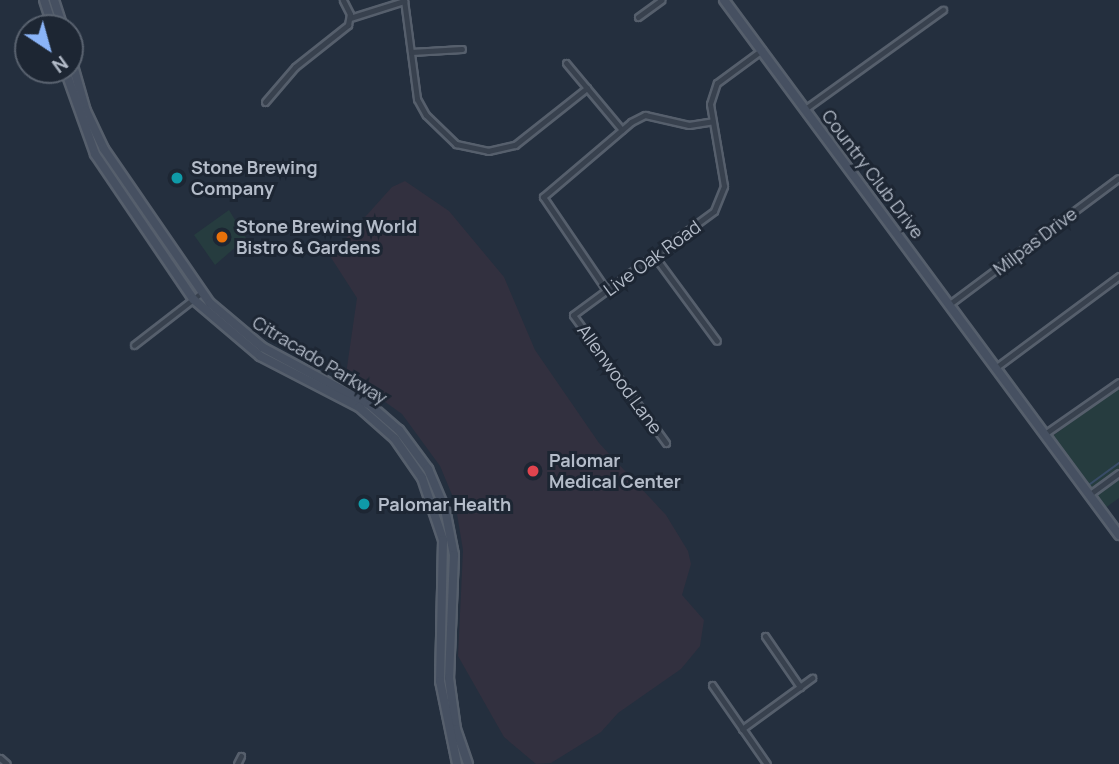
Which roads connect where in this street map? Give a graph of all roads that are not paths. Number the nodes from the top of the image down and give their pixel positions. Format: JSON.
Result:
{"nodes":[{"id":1,"x":343,"y":0,"type":"edge"},
{"id":2,"x":661,"y":0,"type":"edge"},
{"id":3,"x":724,"y":0,"type":"edge"},
{"id":4,"x":404,"y":1,"type":"edge"},
{"id":5,"x":943,"y":10,"type":"dead end"},
{"id":6,"x":638,"y":17,"type":"dead end"},
{"id":7,"x":350,"y":18,"type":"junction"},
{"id":8,"x":462,"y":48,"type":"dead end"},
{"id":9,"x":762,"y":50,"type":"junction"},
{"id":10,"x":411,"y":52,"type":"junction"},
{"id":11,"x":566,"y":63,"type":"dead end"},
{"id":12,"x":70,"y":84,"type":"edge"},
{"id":13,"x":78,"y":84,"type":"edge"},
{"id":14,"x":587,"y":88,"type":"junction"},
{"id":15,"x":265,"y":103,"type":"dead end"},
{"id":16,"x":805,"y":109,"type":"junction"},
{"id":17,"x":713,"y":121,"type":"junction"},
{"id":18,"x":622,"y":130,"type":"junction"},
{"id":19,"x":1119,"y":178,"type":"edge"},
{"id":20,"x":655,"y":257,"type":"junction"},
{"id":21,"x":1119,"y":276,"type":"edge"},
{"id":22,"x":607,"y":291,"type":"junction"},
{"id":23,"x":197,"y":296,"type":"junction"},
{"id":24,"x":951,"y":303,"type":"junction"},
{"id":25,"x":573,"y":316,"type":"joint"},
{"id":26,"x":717,"y":341,"type":"dead end"},
{"id":27,"x":134,"y":345,"type":"dead end"},
{"id":28,"x":998,"y":366,"type":"junction"},
{"id":29,"x":1119,"y":382,"type":"edge"},
{"id":30,"x":1046,"y":433,"type":"junction"},
{"id":31,"x":666,"y":443,"type":"dead end"},
{"id":32,"x":1119,"y":473,"type":"edge"},
{"id":33,"x":1090,"y":494,"type":"junction"},
{"id":34,"x":1119,"y":535,"type":"edge"},
{"id":35,"x":765,"y":636,"type":"dead end"},
{"id":36,"x":812,"y":678,"type":"dead end"},
{"id":37,"x":712,"y":685,"type":"dead end"},
{"id":38,"x":800,"y":687,"type":"junction"},
{"id":39,"x":742,"y":729,"type":"junction"},
{"id":40,"x":241,"y":756,"type":"dead end"},
{"id":41,"x":0,"y":758,"type":"edge"},
{"id":42,"x":7,"y":764,"type":"edge"},
{"id":43,"x":237,"y":764,"type":"edge"},
{"id":44,"x":457,"y":764,"type":"edge"},
{"id":45,"x":468,"y":764,"type":"edge"},
{"id":46,"x":767,"y":764,"type":"edge"}],
"edges":[{"from":1,"to":7,"type":"street"},
{"from":2,"to":6,"type":"street"},
{"from":3,"to":9,"type":"main road","name":"Country Club Drive"},
{"from":4,"to":7,"type":"street"},
{"from":4,"to":10,"type":"street"},
{"from":5,"to":16,"type":"street"},
{"from":7,"to":15,"type":"street"},
{"from":8,"to":10,"type":"street"},
{"from":9,"to":16,"type":"main road","name":"Country Club Drive"},
{"from":9,"to":17,"type":"street","name":"Live Oak Road"},
{"from":10,"to":14,"type":"street"},
{"from":11,"to":14,"type":"street"},
{"from":12,"to":23,"type":"main road","name":"Citracado Parkway"},
{"from":13,"to":23,"type":"main road","name":"Citracado Parkway"},
{"from":14,"to":18,"type":"street"},
{"from":16,"to":24,"type":"main road","name":"Country Club Drive"},
{"from":17,"to":18,"type":"street"},
{"from":17,"to":20,"type":"street","name":"Live Oak Road"},
{"from":18,"to":22,"type":"street"},
{"from":19,"to":24,"type":"street","name":"Milpas Drive"},
{"from":20,"to":22,"type":"street","name":"Live Oak Road"},
{"from":20,"to":26,"type":"street"},
{"from":21,"to":28,"type":"street"},
{"from":22,"to":25,"type":"street","name":"Live Oak Road"},
{"from":23,"to":27,"type":"street"},
{"from":23,"to":44,"type":"main road","name":"Citracado Parkway"},
{"from":23,"to":45,"type":"main road","name":"Citracado Parkway"},
{"from":24,"to":28,"type":"main road","name":"Country Club Drive"},
{"from":25,"to":31,"type":"street","name":"Allenwood Lane"},
{"from":28,"to":30,"type":"main road","name":"Country Club Drive"},
{"from":29,"to":30,"type":"street"},
{"from":30,"to":33,"type":"main road","name":"Country Club Drive"},
{"from":32,"to":33,"type":"street"},
{"from":33,"to":34,"type":"main road","name":"Country Club Drive"},
{"from":35,"to":38,"type":"street"},
{"from":36,"to":38,"type":"street"},
{"from":37,"to":39,"type":"street"},
{"from":38,"to":39,"type":"street"},
{"from":39,"to":46,"type":"street"},
{"from":40,"to":43,"type":"street"},
{"from":41,"to":42,"type":"street"}]}
